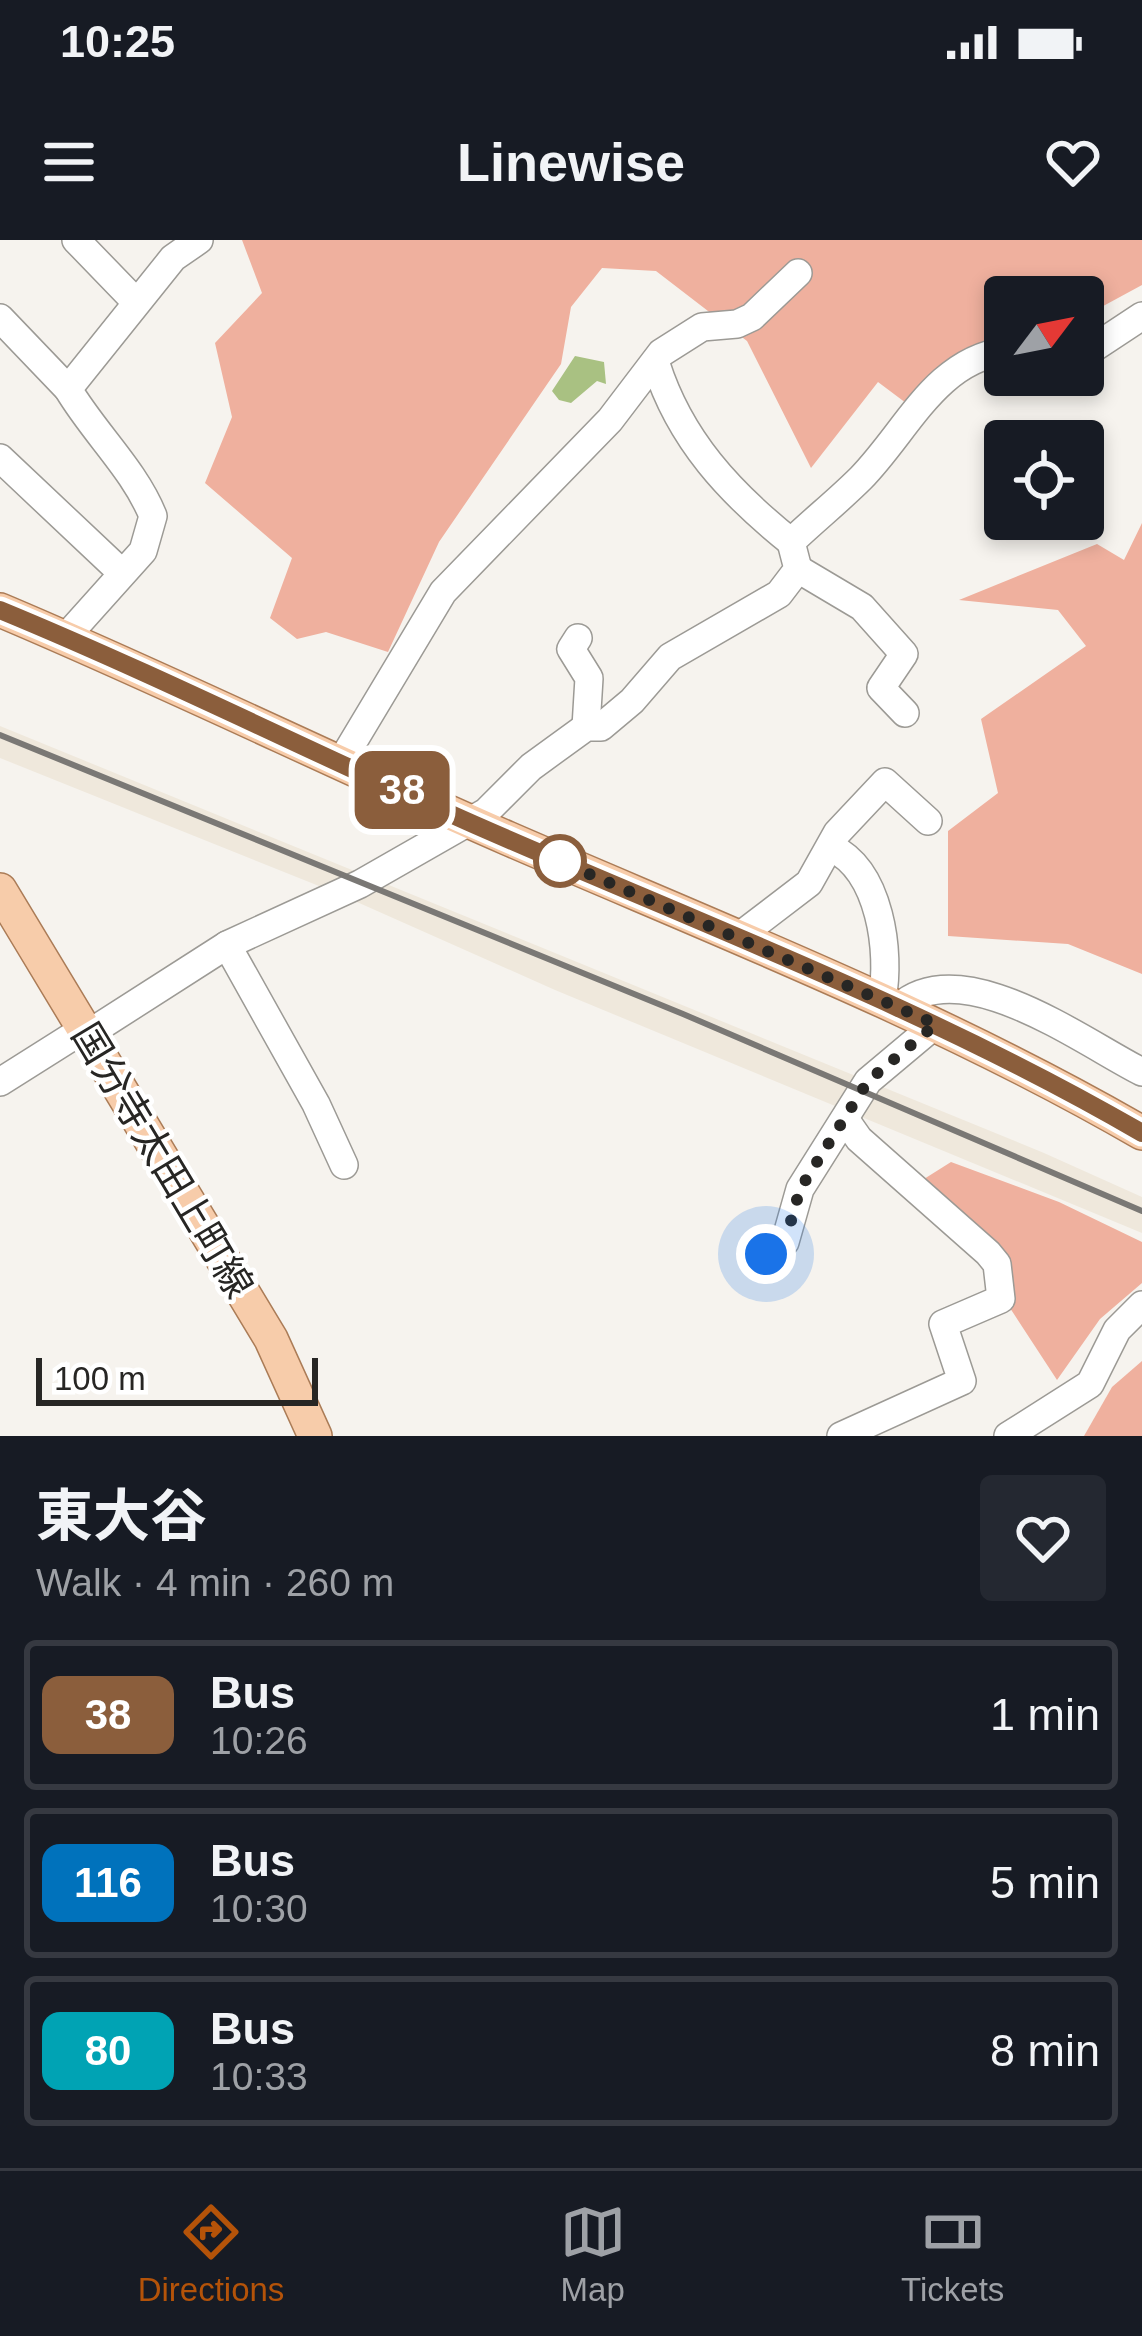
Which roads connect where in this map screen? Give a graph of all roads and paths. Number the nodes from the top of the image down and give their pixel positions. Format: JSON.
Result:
{"nodes":[{"id":1,"x":76,"y":240,"type":"edge"},
{"id":2,"x":199,"y":240,"type":"edge"},
{"id":3,"x":798,"y":273,"type":"dead end"},
{"id":4,"x":136,"y":302,"type":"junction"},
{"id":5,"x":1142,"y":316,"type":"edge"},
{"id":6,"x":0,"y":318,"type":"edge"},
{"id":7,"x":1104,"y":341,"type":"edge"},
{"id":8,"x":984,"y":354,"type":"edge"},
{"id":9,"x":656,"y":364,"type":"junction"},
{"id":10,"x":68,"y":389,"type":"junction"},
{"id":11,"x":0,"y":458,"type":"edge"},
{"id":12,"x":795,"y":555,"type":"junction"},
{"id":13,"x":122,"y":573,"type":"junction"},
{"id":14,"x":0,"y":610,"type":"edge"},
{"id":15,"x":65,"y":638,"type":"junction"},
{"id":16,"x":578,"y":638,"type":"dead end"},
{"id":17,"x":905,"y":713,"type":"dead end"},
{"id":18,"x":586,"y":727,"type":"junction"},
{"id":19,"x":341,"y":762,"type":"junction"},
{"id":20,"x":928,"y":821,"type":"dead end"},
{"id":21,"x":469,"y":822,"type":"junction"},
{"id":22,"x":832,"y":848,"type":"junction"},
{"id":23,"x":0,"y":890,"type":"edge"},
{"id":24,"x":737,"y":938,"type":"junction"},
{"id":25,"x":227,"y":945,"type":"junction"},
{"id":26,"x":890,"y":1004,"type":"junction"},
{"id":27,"x":936,"y":1024,"type":"junction"},
{"id":28,"x":86,"y":1031,"type":"junction"},
{"id":29,"x":1142,"y":1072,"type":"edge"},
{"id":30,"x":0,"y":1082,"type":"edge"},
{"id":31,"x":845,"y":1119,"type":"junction"},
{"id":32,"x":1142,"y":1133,"type":"edge"},
{"id":33,"x":344,"y":1165,"type":"dead end"},
{"id":34,"x":766,"y":1254,"type":"dead end"},
{"id":35,"x":1142,"y":1305,"type":"edge"},
{"id":36,"x":1046,"y":1399,"type":"dead end"},
{"id":37,"x":315,"y":1436,"type":"edge"},
{"id":38,"x":841,"y":1436,"type":"edge"},
{"id":39,"x":993,"y":1436,"type":"edge"},
{"id":40,"x":1008,"y":1436,"type":"edge"}],
"edges":[{"from":1,"to":4,"type":"street"},
{"from":2,"to":4,"type":"street"},
{"from":3,"to":9,"type":"street"},
{"from":4,"to":10,"type":"street"},
{"from":5,"to":7,"type":"street"},
{"from":6,"to":10,"type":"street"},
{"from":8,"to":12,"type":"street"},
{"from":9,"to":12,"type":"street"},
{"from":9,"to":19,"type":"street"},
{"from":10,"to":13,"type":"street"},
{"from":11,"to":13,"type":"street"},
{"from":12,"to":17,"type":"street"},
{"from":12,"to":18,"type":"street"},
{"from":13,"to":15,"type":"street"},
{"from":14,"to":15,"type":"main road"},
{"from":15,"to":19,"type":"main road"},
{"from":16,"to":18,"type":"street"},
{"from":18,"to":21,"type":"street"},
{"from":19,"to":21,"type":"main road"},
{"from":20,"to":22,"type":"street"},
{"from":21,"to":24,"type":"main road"},
{"from":21,"to":25,"type":"street"},
{"from":22,"to":24,"type":"street"},
{"from":22,"to":26,"type":"street"},
{"from":23,"to":28,"type":"main road","name":"国分寺太田上町線"},
{"from":24,"to":26,"type":"main road"},
{"from":25,"to":28,"type":"street"},
{"from":25,"to":33,"type":"street"},
{"from":26,"to":27,"type":"main road"},
{"from":26,"to":29,"type":"street"},
{"from":27,"to":31,"type":"street"},
{"from":27,"to":32,"type":"main road"},
{"from":28,"to":30,"type":"street"},
{"from":28,"to":37,"type":"main road","name":"国分寺太田上町線"},
{"from":31,"to":34,"type":"street"},
{"from":31,"to":38,"type":"street"},
{"from":35,"to":40,"type":"street"},
{"from":36,"to":39,"type":"street"}]}
